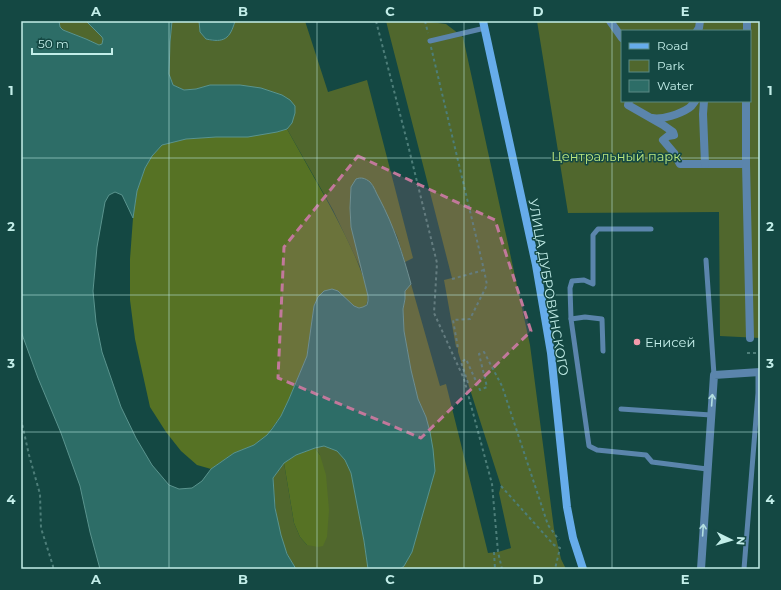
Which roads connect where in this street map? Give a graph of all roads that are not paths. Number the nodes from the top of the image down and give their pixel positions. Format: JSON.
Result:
{"nodes":[{"id":1,"x":610,"y":21,"type":"edge"},
{"id":2,"x":484,"y":25,"type":"edge"},
{"id":3,"x":621,"y":37,"type":"edge"},
{"id":4,"x":430,"y":41,"type":"road end"},
{"id":5,"x":630,"y":102,"type":"edge"},
{"id":6,"x":694,"y":102,"type":"edge"},
{"id":7,"x":704,"y":102,"type":"edge"},
{"id":8,"x":746,"y":102,"type":"edge"},
{"id":9,"x":651,"y":118,"type":"junction"},
{"id":10,"x":705,"y":164,"type":"junction"},
{"id":11,"x":746,"y":164,"type":"junction"},
{"id":12,"x":651,"y":229,"type":"dead end"},
{"id":13,"x":706,"y":260,"type":"dead end"},
{"id":14,"x":571,"y":319,"type":"junction"},
{"id":15,"x":750,"y":338,"type":"dead end"},
{"id":16,"x":603,"y":352,"type":"dead end"},
{"id":17,"x":759,"y":372,"type":"edge"},
{"id":18,"x":714,"y":375,"type":"junction"},
{"id":19,"x":621,"y":409,"type":"dead end"},
{"id":20,"x":711,"y":415,"type":"junction"},
{"id":21,"x":707,"y":469,"type":"junction"},
{"id":22,"x":579,"y":558,"type":"junction"},
{"id":23,"x":583,"y":569,"type":"edge"},
{"id":24,"x":590,"y":569,"type":"edge"},
{"id":25,"x":700,"y":569,"type":"edge"},
{"id":26,"x":744,"y":569,"type":"edge"}],
"edges":[{"from":1,"to":3,"type":"street"},
{"from":2,"to":4,"type":"lane"},
{"from":2,"to":22,"type":"main road","name":"УЛИЦА ДУБРОВИНСКОГО"},
{"from":5,"to":9,"type":"street"},
{"from":6,"to":9,"type":"street"},
{"from":7,"to":10,"type":"street"},
{"from":8,"to":11,"type":"street"},
{"from":9,"to":10,"type":"street"},
{"from":10,"to":11,"type":"street"},
{"from":11,"to":15,"type":"street"},
{"from":12,"to":14,"type":"lane"},
{"from":13,"to":18,"type":"lane"},
{"from":14,"to":16,"type":"lane"},
{"from":14,"to":21,"type":"lane"},
{"from":17,"to":18,"type":"street"},
{"from":17,"to":26,"type":"lane"},
{"from":20,"to":18,"type":"street","one_way":true},
{"from":19,"to":20,"type":"lane"},
{"from":20,"to":21,"type":"street"},
{"from":25,"to":21,"type":"street","one_way":true},
{"from":22,"to":23,"type":"main road","name":"УЛИЦА ДУБРОВИНСКОГО"},
{"from":22,"to":24,"type":"main road","name":"УЛИЦА ДУБРОВИНСКОГО"}]}
